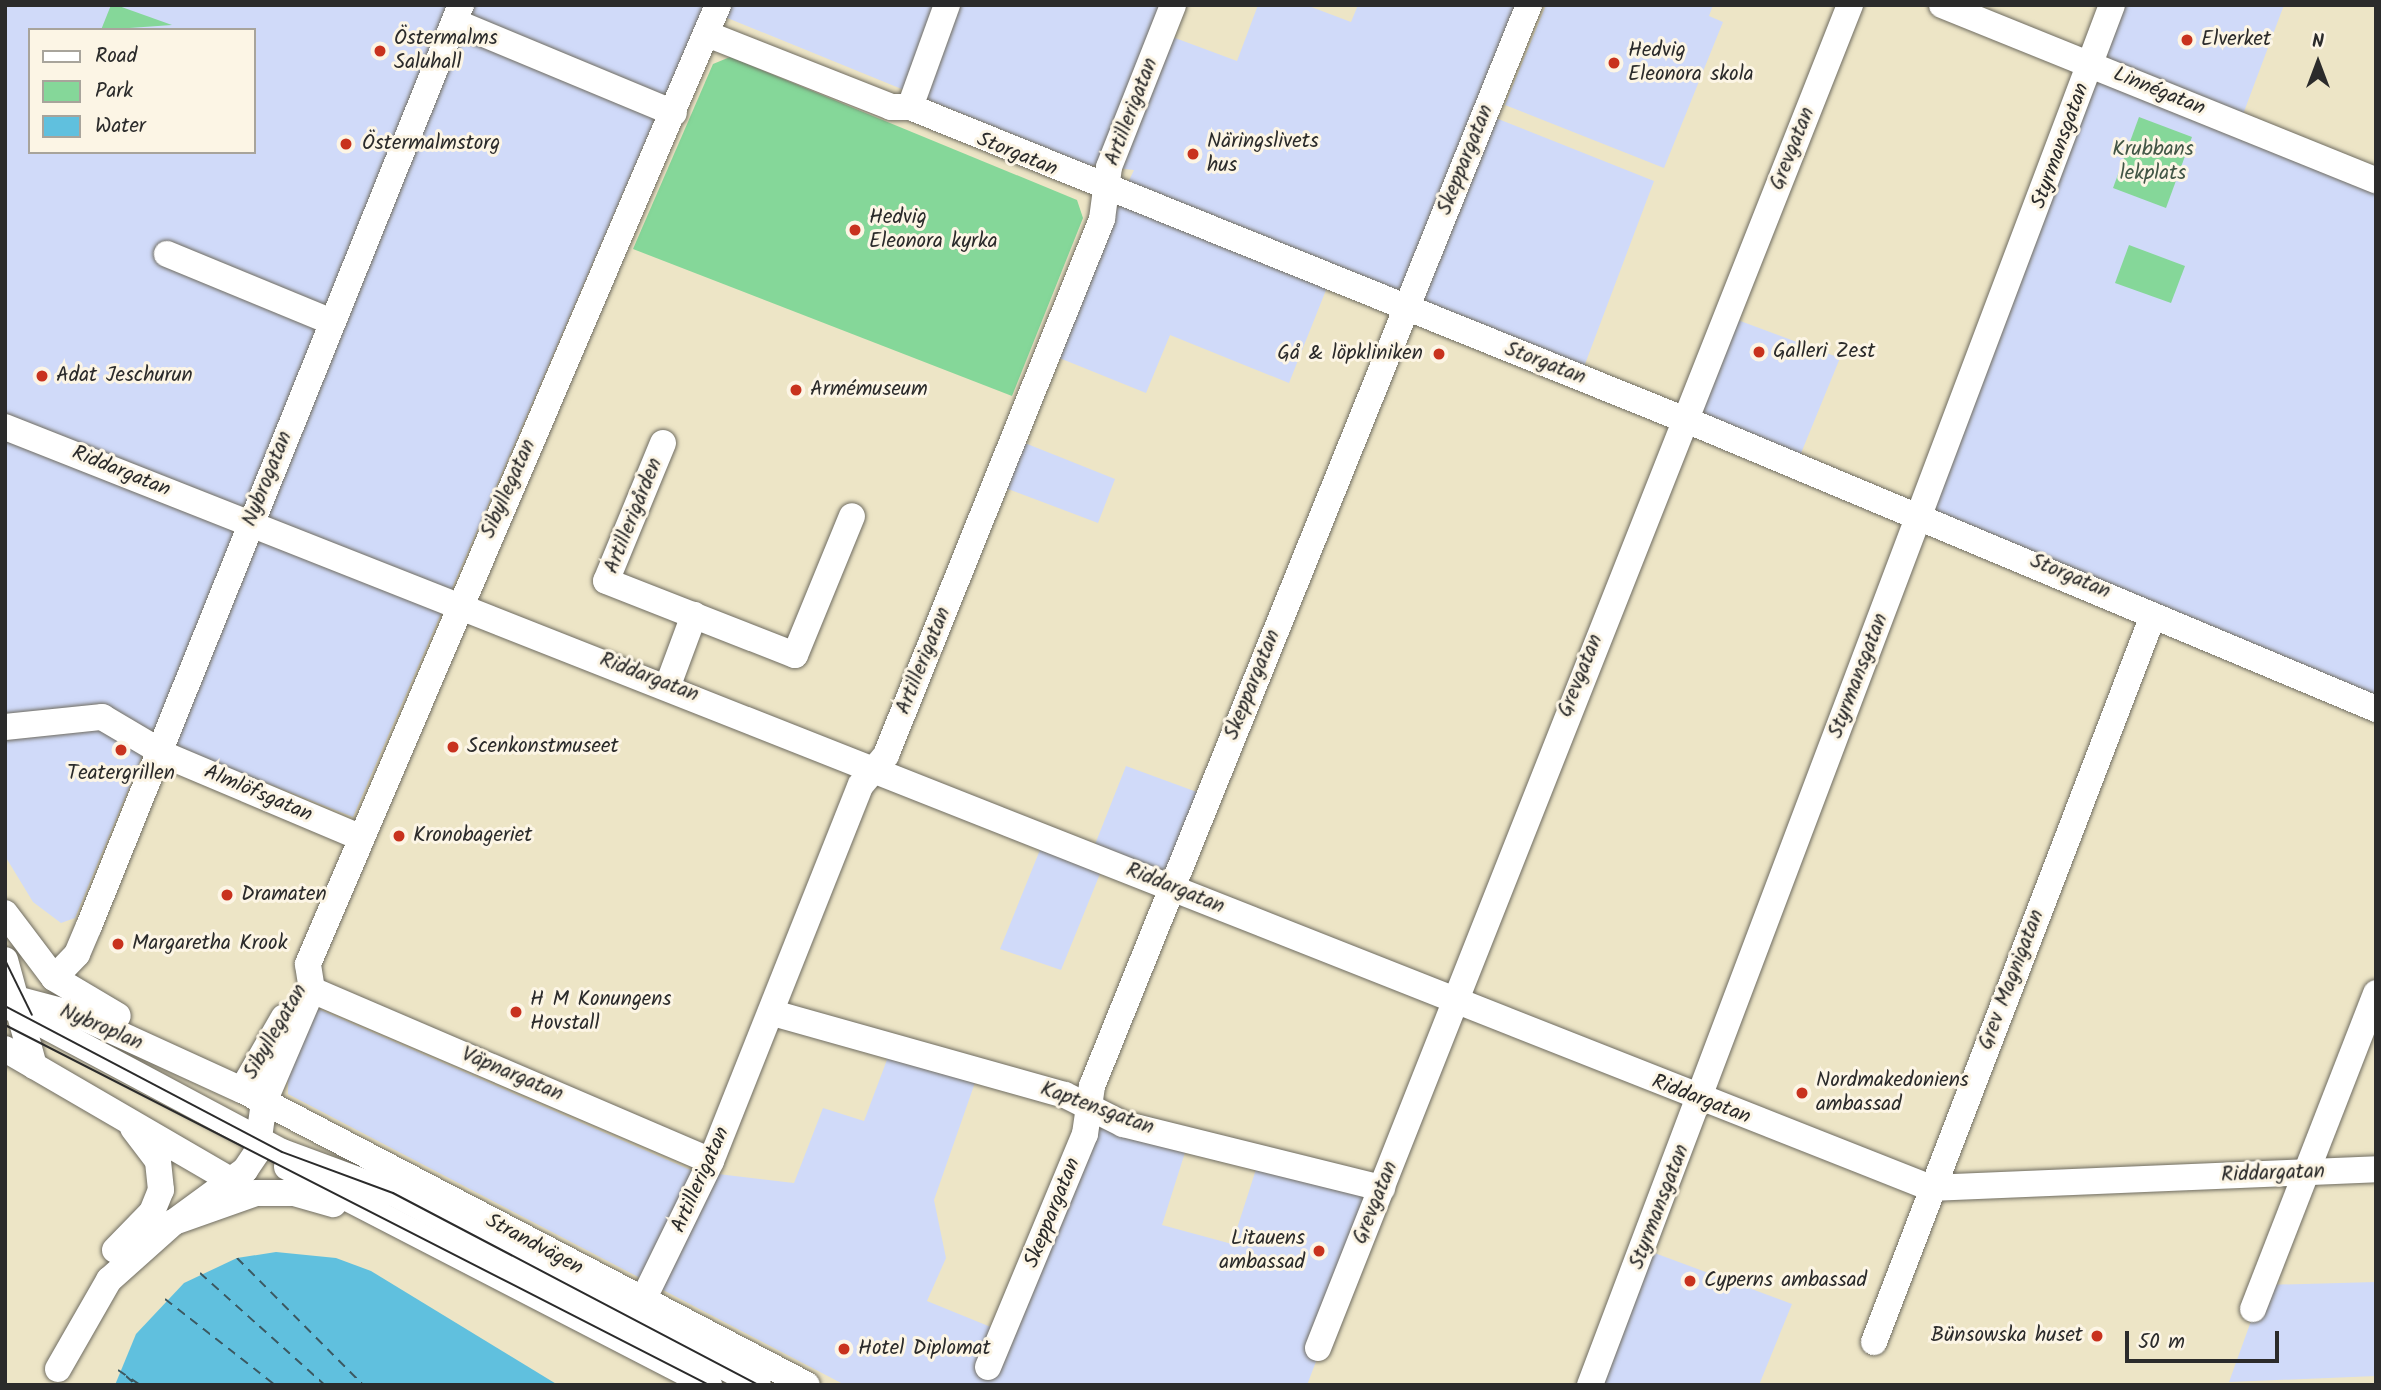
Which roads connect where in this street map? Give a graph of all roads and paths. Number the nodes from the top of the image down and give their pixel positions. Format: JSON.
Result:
{"nodes":[{"id":1,"x":719,"y":5,"type":"edge"},
{"id":2,"x":947,"y":5,"type":"edge"},
{"id":3,"x":1173,"y":5,"type":"edge"},
{"id":4,"x":1529,"y":5,"type":"edge"},
{"id":5,"x":1850,"y":5,"type":"edge"},
{"id":6,"x":1942,"y":5,"type":"edge"},
{"id":7,"x":2112,"y":5,"type":"edge"},
{"id":8,"x":458,"y":13,"type":"edge"},
{"id":9,"x":707,"y":34,"type":"junction"},
{"id":10,"x":2091,"y":65,"type":"junction"},
{"id":11,"x":910,"y":107,"type":"junction"},
{"id":12,"x":674,"y":113,"type":"junction"},
{"id":13,"x":2376,"y":180,"type":"edge"},
{"id":14,"x":1106,"y":189,"type":"junction"},
{"id":15,"x":167,"y":254,"type":"dead end"},
{"id":16,"x":1405,"y":309,"type":"junction"},
{"id":17,"x":332,"y":321,"type":"junction"},
{"id":18,"x":1684,"y":419,"type":"junction"},
{"id":19,"x":5,"y":427,"type":"edge"},
{"id":20,"x":663,"y":443,"type":"dead end"},
{"id":21,"x":1920,"y":515,"type":"junction"},
{"id":22,"x":852,"y":516,"type":"dead end"},
{"id":23,"x":250,"y":523,"type":"junction"},
{"id":24,"x":458,"y":605,"type":"junction"},
{"id":25,"x":694,"y":615,"type":"junction"},
{"id":26,"x":2151,"y":618,"type":"junction"},
{"id":27,"x":668,"y":685,"type":"junction"},
{"id":28,"x":2376,"y":709,"type":"edge"},
{"id":29,"x":5,"y":727,"type":"edge"},
{"id":30,"x":159,"y":750,"type":"junction"},
{"id":31,"x":874,"y":772,"type":"junction"},
{"id":32,"x":359,"y":837,"type":"junction"},
{"id":33,"x":1172,"y":887,"type":"junction"},
{"id":34,"x":5,"y":913,"type":"edge"},
{"id":35,"x":5,"y":960,"type":"edge"},
{"id":36,"x":54,"y":978,"type":"junction"},
{"id":37,"x":311,"y":982,"type":"junction"},
{"id":38,"x":2376,"y":993,"type":"edge"},
{"id":39,"x":1454,"y":1003,"type":"junction"},
{"id":40,"x":773,"y":1013,"type":"junction"},
{"id":41,"x":17,"y":1025,"type":"edge"},
{"id":42,"x":253,"y":1096,"type":"junction"},
{"id":43,"x":1701,"y":1100,"type":"junction"},
{"id":44,"x":1086,"y":1102,"type":"junction"},
{"id":45,"x":133,"y":1128,"type":"junction"},
{"id":46,"x":259,"y":1147,"type":"junction"},
{"id":47,"x":711,"y":1161,"type":"junction"},
{"id":48,"x":2376,"y":1170,"type":"edge"},
{"id":49,"x":2306,"y":1172,"type":"junction"},
{"id":50,"x":228,"y":1181,"type":"junction"},
{"id":51,"x":1381,"y":1188,"type":"junction"},
{"id":52,"x":1931,"y":1188,"type":"junction"},
{"id":53,"x":256,"y":1193,"type":"junction"},
{"id":54,"x":174,"y":1222,"type":"junction"},
{"id":55,"x":642,"y":1302,"type":"junction"},
{"id":56,"x":2252,"y":1309,"type":"dead end"},
{"id":57,"x":1874,"y":1342,"type":"dead end"},
{"id":58,"x":1318,"y":1348,"type":"dead end"},
{"id":59,"x":1607,"y":1348,"type":"junction"},
{"id":60,"x":988,"y":1367,"type":"dead end"},
{"id":61,"x":58,"y":1377,"type":"edge"},
{"id":62,"x":679,"y":1385,"type":"edge"},
{"id":63,"x":709,"y":1385,"type":"edge"},
{"id":64,"x":758,"y":1385,"type":"edge"},
{"id":65,"x":807,"y":1385,"type":"edge"},
{"id":66,"x":1590,"y":1385,"type":"edge"},
{"id":67,"x":1605,"y":1385,"type":"edge"}],
"edges":[{"from":1,"to":9,"type":"street","name":"Sibyllegatan"},
{"from":2,"to":11,"type":"street"},
{"from":3,"to":14,"type":"street","name":"Artillerigatan"},
{"from":4,"to":16,"type":"street","name":"Skeppargatan"},
{"from":5,"to":18,"type":"street","name":"Grevgatan"},
{"from":6,"to":10,"type":"street","name":"Linnégatan"},
{"from":7,"to":10,"type":"street","name":"Styrmansgatan"},
{"from":8,"to":12,"type":"street"},
{"from":8,"to":17,"type":"street","name":"Nybrogatan"},
{"from":9,"to":11,"type":"street","name":"Storgatan"},
{"from":9,"to":12,"type":"street","name":"Sibyllegatan"},
{"from":10,"to":13,"type":"street","name":"Linnégatan"},
{"from":10,"to":21,"type":"street","name":"Styrmansgatan"},
{"from":11,"to":14,"type":"street","name":"Storgatan"},
{"from":12,"to":24,"type":"street","name":"Sibyllegatan"},
{"from":14,"to":16,"type":"street","name":"Storgatan"},
{"from":14,"to":31,"type":"street","name":"Artillerigatan"},
{"from":15,"to":17,"type":"street"},
{"from":16,"to":18,"type":"street","name":"Storgatan"},
{"from":16,"to":33,"type":"street","name":"Skeppargatan"},
{"from":17,"to":23,"type":"street","name":"Nybrogatan"},
{"from":18,"to":21,"type":"street","name":"Storgatan"},
{"from":18,"to":39,"type":"street","name":"Grevgatan"},
{"from":19,"to":23,"type":"street","name":"Riddargatan"},
{"from":20,"to":25,"type":"street","name":"Artillerigården"},
{"from":21,"to":26,"type":"street","name":"Storgatan"},
{"from":21,"to":43,"type":"street","name":"Styrmansgatan"},
{"from":22,"to":25,"type":"street","name":"Artillerigården"},
{"from":23,"to":24,"type":"street","name":"Riddargatan"},
{"from":23,"to":30,"type":"street","name":"Nybrogatan"},
{"from":24,"to":27,"type":"street","name":"Riddargatan"},
{"from":24,"to":32,"type":"street","name":"Sibyllegatan"},
{"from":25,"to":27,"type":"street"},
{"from":26,"to":28,"type":"street","name":"Storgatan"},
{"from":26,"to":52,"type":"street","name":"Grev Magnigatan"},
{"from":27,"to":31,"type":"street","name":"Riddargatan"},
{"from":29,"to":30,"type":"street","name":"Almlöfsgatan"},
{"from":30,"to":32,"type":"street","name":"Almlöfsgatan"},
{"from":30,"to":36,"type":"street","name":"Nybrogatan"},
{"from":31,"to":33,"type":"street","name":"Riddargatan"},
{"from":31,"to":40,"type":"street","name":"Artillerigatan"},
{"from":32,"to":37,"type":"street","name":"Sibyllegatan"},
{"from":33,"to":39,"type":"street","name":"Riddargatan"},
{"from":33,"to":44,"type":"street","name":"Skeppargatan"},
{"from":34,"to":36,"type":"street"},
{"from":35,"to":41,"type":"street"},
{"from":36,"to":42,"type":"street","name":"Nybroplan"},
{"from":37,"to":42,"type":"street","name":"Sibyllegatan"},
{"from":37,"to":47,"type":"street","name":"Väpnargatan"},
{"from":38,"to":49,"type":"street"},
{"from":39,"to":43,"type":"street","name":"Riddargatan"},
{"from":39,"to":51,"type":"street","name":"Grevgatan"},
{"from":40,"to":44,"type":"street","name":"Kaptensgatan"},
{"from":40,"to":47,"type":"street","name":"Artillerigatan"},
{"from":41,"to":42,"type":"street","name":"Nybroplan"},
{"from":41,"to":45,"type":"street"},
{"from":41,"to":46,"type":"street","name":"Nybroplan"},
{"from":41,"to":46,"type":"street","name":"Nybroplan"},
{"from":42,"to":46,"type":"street","name":"Sibyllegatan"},
{"from":42,"to":55,"type":"street","name":"Strandvägen"},
{"from":43,"to":52,"type":"street","name":"Riddargatan"},
{"from":43,"to":59,"type":"street","name":"Styrmansgatan"},
{"from":44,"to":51,"type":"street","name":"Kaptensgatan"},
{"from":44,"to":60,"type":"street","name":"Skeppargatan"},
{"from":45,"to":50,"type":"street"},
{"from":45,"to":61,"type":"street"},
{"from":46,"to":50,"type":"street"},
{"from":46,"to":63,"type":"street","name":"Strandvägen"},
{"from":46,"to":64,"type":"street","name":"Strandvägen"},
{"from":47,"to":55,"type":"street","name":"Artillerigatan"},
{"from":48,"to":49,"type":"street","name":"Riddargatan"},
{"from":49,"to":52,"type":"street","name":"Riddargatan"},
{"from":49,"to":56,"type":"street"},
{"from":50,"to":53,"type":"street"},
{"from":50,"to":54,"type":"street"},
{"from":51,"to":58,"type":"street","name":"Grevgatan"},
{"from":52,"to":57,"type":"street","name":"Grev Magnigatan"},
{"from":53,"to":54,"type":"street"},
{"from":53,"to":62,"type":"street"},
{"from":54,"to":61,"type":"street"},
{"from":55,"to":65,"type":"street","name":"Strandvägen"},
{"from":59,"to":66,"type":"street","name":"Styrmansgatan"},
{"from":59,"to":67,"type":"street","name":"Styrmansgatan"}]}
